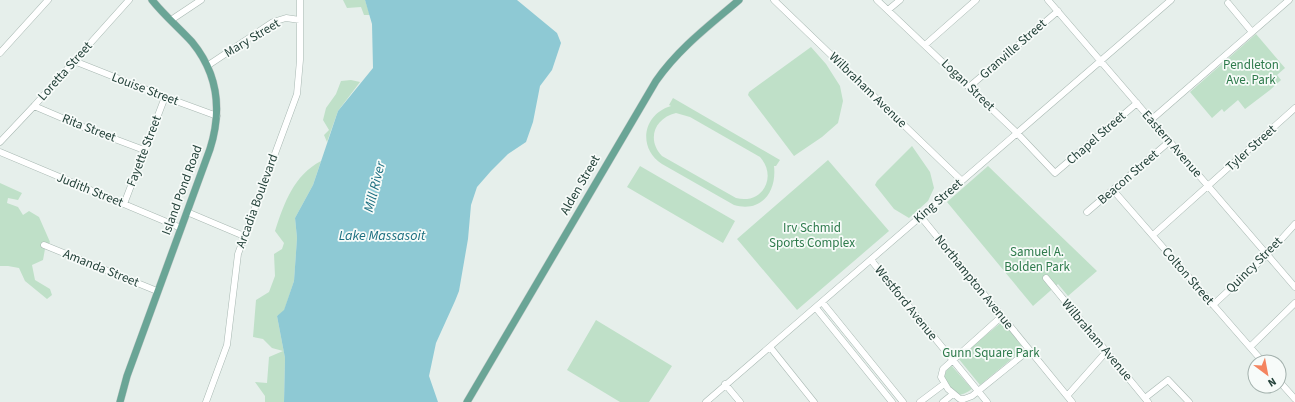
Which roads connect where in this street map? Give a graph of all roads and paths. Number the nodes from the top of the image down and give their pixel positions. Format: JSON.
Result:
{"nodes":[{"id":1,"x":48,"y":0,"type":"edge"},
{"id":2,"x":128,"y":0,"type":"edge"},
{"id":3,"x":152,"y":0,"type":"edge"},
{"id":4,"x":201,"y":0,"type":"edge"},
{"id":5,"x":300,"y":0,"type":"edge"},
{"id":6,"x":739,"y":0,"type":"edge"},
{"id":7,"x":774,"y":0,"type":"edge"},
{"id":8,"x":878,"y":0,"type":"edge"},
{"id":9,"x":900,"y":0,"type":"edge"},
{"id":10,"x":976,"y":0,"type":"edge"},
{"id":11,"x":1048,"y":0,"type":"edge"},
{"id":12,"x":1171,"y":0,"type":"edge"},
{"id":13,"x":1289,"y":0,"type":"edge"},
{"id":14,"x":1228,"y":3,"type":"dead end"},
{"id":15,"x":888,"y":10,"type":"junction"},
{"id":16,"x":1058,"y":11,"type":"junction"},
{"id":17,"x":170,"y":20,"type":"junction"},
{"id":18,"x":300,"y":20,"type":"junction"},
{"id":19,"x":1252,"y":32,"type":"junction"},
{"id":20,"x":925,"y":45,"type":"junction"},
{"id":21,"x":0,"y":53,"type":"edge"},
{"id":22,"x":74,"y":61,"type":"junction"},
{"id":23,"x":1100,"y":61,"type":"junction"},
{"id":24,"x":207,"y":66,"type":"junction"},
{"id":25,"x":969,"y":87,"type":"junction"},
{"id":26,"x":165,"y":97,"type":"junction"},
{"id":27,"x":1137,"y":103,"type":"junction"},
{"id":28,"x":34,"y":106,"type":"junction"},
{"id":29,"x":1295,"y":108,"type":"edge"},
{"id":30,"x":217,"y":116,"type":"junction"},
{"id":31,"x":1151,"y":120,"type":"junction"},
{"id":32,"x":1017,"y":133,"type":"junction"},
{"id":33,"x":1170,"y":141,"type":"junction"},
{"id":34,"x":0,"y":142,"type":"edge"},
{"id":35,"x":144,"y":150,"type":"junction"},
{"id":36,"x":0,"y":152,"type":"edge"},
{"id":37,"x":1055,"y":174,"type":"joint"},
{"id":38,"x":962,"y":181,"type":"junction"},
{"id":39,"x":1208,"y":186,"type":"junction"},
{"id":40,"x":1113,"y":190,"type":"junction"},
{"id":41,"x":124,"y":204,"type":"junction"},
{"id":42,"x":187,"y":212,"type":"junction"},
{"id":43,"x":1087,"y":212,"type":"dead end"},
{"id":44,"x":920,"y":217,"type":"junction"},
{"id":45,"x":1295,"y":224,"type":"edge"},
{"id":46,"x":181,"y":228,"type":"junction"},
{"id":47,"x":244,"y":236,"type":"junction"},
{"id":48,"x":1153,"y":236,"type":"junction"},
{"id":49,"x":44,"y":245,"type":"dead end"},
{"id":50,"x":1267,"y":254,"type":"junction"},
{"id":51,"x":871,"y":260,"type":"junction"},
{"id":52,"x":1046,"y":278,"type":"dead end"},
{"id":53,"x":1295,"y":288,"type":"edge"},
{"id":54,"x":157,"y":291,"type":"junction"},
{"id":55,"x":822,"y":302,"type":"junction"},
{"id":56,"x":1295,"y":303,"type":"edge"},
{"id":57,"x":1213,"y":305,"type":"junction"},
{"id":58,"x":816,"y":308,"type":"junction"},
{"id":59,"x":1002,"y":316,"type":"junction"},
{"id":60,"x":770,"y":347,"type":"junction"},
{"id":61,"x":1250,"y":347,"type":"junction"},
{"id":62,"x":1029,"y":350,"type":"junction"},
{"id":63,"x":1106,"y":352,"type":"junction"},
{"id":64,"x":1256,"y":354,"type":"edge"},
{"id":65,"x":869,"y":360,"type":"junction"},
{"id":66,"x":952,"y":360,"type":"junction"},
{"id":67,"x":863,"y":366,"type":"junction"},
{"id":68,"x":725,"y":384,"type":"junction"},
{"id":69,"x":944,"y":384,"type":"junction"},
{"id":70,"x":1287,"y":390,"type":"edge"},
{"id":71,"x":978,"y":391,"type":"junction"},
{"id":72,"x":953,"y":394,"type":"junction"},
{"id":73,"x":1067,"y":396,"type":"junction"},
{"id":74,"x":1295,"y":399,"type":"edge"},
{"id":75,"x":1147,"y":400,"type":"edge"},
{"id":76,"x":120,"y":402,"type":"edge"},
{"id":77,"x":206,"y":402,"type":"edge"},
{"id":78,"x":467,"y":402,"type":"edge"},
{"id":79,"x":706,"y":402,"type":"edge"},
{"id":80,"x":740,"y":402,"type":"edge"},
{"id":81,"x":814,"y":402,"type":"edge"},
{"id":82,"x":892,"y":402,"type":"edge"},
{"id":83,"x":903,"y":402,"type":"edge"},
{"id":84,"x":920,"y":402,"type":"edge"},
{"id":85,"x":943,"y":402,"type":"edge"},
{"id":86,"x":987,"y":402,"type":"edge"},
{"id":87,"x":1072,"y":402,"type":"edge"},
{"id":88,"x":1189,"y":402,"type":"edge"}],
"edges":[{"from":1,"to":21,"type":"street"},
{"from":2,"to":22,"type":"street","name":"Loretta Street"},
{"from":3,"to":17,"type":"main road","name":"Island Pond Road"},
{"from":4,"to":17,"type":"street"},
{"from":5,"to":18,"type":"street","name":"Arcadia Boulevard"},
{"from":6,"to":78,"type":"main road","name":"Alden Street"},
{"from":7,"to":38,"type":"street","name":"Wilbraham Avenue"},
{"from":8,"to":15,"type":"street","name":"Logan Street"},
{"from":9,"to":15,"type":"street"},
{"from":10,"to":20,"type":"street"},
{"from":11,"to":16,"type":"street","name":"Eastern Avenue"},
{"from":12,"to":23,"type":"street","name":"King Street"},
{"from":13,"to":19,"type":"street"},
{"from":14,"to":19,"type":"street"},
{"from":15,"to":20,"type":"street","name":"Logan Street"},
{"from":16,"to":23,"type":"street","name":"Eastern Avenue"},
{"from":16,"to":25,"type":"street","name":"Granville Street"},
{"from":17,"to":24,"type":"main road","name":"Island Pond Road"},
{"from":18,"to":24,"type":"street","name":"Mary Street"},
{"from":18,"to":47,"type":"street","name":"Arcadia Boulevard"},
{"from":19,"to":31,"type":"street"},
{"from":20,"to":25,"type":"street","name":"Logan Street"},
{"from":22,"to":26,"type":"street","name":"Louise Street"},
{"from":22,"to":28,"type":"street","name":"Loretta Street"},
{"from":23,"to":27,"type":"street","name":"Eastern Avenue"},
{"from":23,"to":32,"type":"street","name":"King Street"},
{"from":24,"to":30,"type":"main road","name":"Island Pond Road"},
{"from":25,"to":32,"type":"street","name":"Logan Street"},
{"from":26,"to":30,"type":"street","name":"Louise Street"},
{"from":26,"to":35,"type":"street","name":"Fayette Street"},
{"from":27,"to":31,"type":"street","name":"Eastern Avenue"},
{"from":27,"to":37,"type":"street","name":"Chapel Street"},
{"from":28,"to":34,"type":"street","name":"Loretta Street"},
{"from":28,"to":35,"type":"street","name":"Rita Street"},
{"from":29,"to":39,"type":"street","name":"Tyler Street"},
{"from":30,"to":42,"type":"main road","name":"Island Pond Road"},
{"from":31,"to":33,"type":"street","name":"Eastern Avenue"},
{"from":32,"to":37,"type":"street","name":"Logan Street"},
{"from":32,"to":38,"type":"street","name":"King Street"},
{"from":33,"to":39,"type":"street","name":"Eastern Avenue"},
{"from":33,"to":40,"type":"street","name":"Beacon Street"},
{"from":35,"to":41,"type":"street","name":"Fayette Street"},
{"from":36,"to":41,"type":"street","name":"Judith Street"},
{"from":38,"to":44,"type":"street","name":"King Street"},
{"from":39,"to":48,"type":"street","name":"Tyler Street"},
{"from":39,"to":50,"type":"street","name":"Eastern Avenue"},
{"from":40,"to":43,"type":"street","name":"Beacon Street"},
{"from":40,"to":48,"type":"street","name":"Colton Street"},
{"from":41,"to":46,"type":"street","name":"Judith Street"},
{"from":42,"to":46,"type":"main road","name":"Island Pond Road"},
{"from":42,"to":47,"type":"street"},
{"from":44,"to":51,"type":"street","name":"King Street"},
{"from":44,"to":59,"type":"street","name":"Northampton Avenue"},
{"from":45,"to":50,"type":"street","name":"Quincy Street"},
{"from":46,"to":54,"type":"main road","name":"Island Pond Road"},
{"from":47,"to":77,"type":"street","name":"Arcadia Boulevard"},
{"from":48,"to":57,"type":"street","name":"Colton Street"},
{"from":49,"to":54,"type":"street","name":"Amanda Street"},
{"from":50,"to":53,"type":"street","name":"Eastern Avenue"},
{"from":50,"to":57,"type":"street","name":"Quincy Street"},
{"from":51,"to":55,"type":"street","name":"King Street"},
{"from":51,"to":66,"type":"street","name":"Westford Avenue"},
{"from":52,"to":63,"type":"street","name":"Wilbraham Avenue"},
{"from":54,"to":76,"type":"main road","name":"Island Pond Road"},
{"from":55,"to":58,"type":"street","name":"King Street"},
{"from":55,"to":65,"type":"street"},
{"from":56,"to":61,"type":"street"},
{"from":57,"to":61,"type":"street","name":"Colton Street"},
{"from":58,"to":60,"type":"street","name":"King Street"},
{"from":58,"to":67,"type":"street"},
{"from":59,"to":62,"type":"street","name":"Northampton Avenue"},
{"from":59,"to":66,"type":"street"},
{"from":60,"to":68,"type":"street","name":"King Street"},
{"from":60,"to":81,"type":"street"},
{"from":61,"to":64,"type":"street","name":"Colton Street"},
{"from":62,"to":71,"type":"street"},
{"from":62,"to":73,"type":"street","name":"Northampton Avenue"},
{"from":63,"to":73,"type":"street"},
{"from":63,"to":75,"type":"street","name":"Wilbraham Avenue"},
{"from":65,"to":67,"type":"street"},
{"from":65,"to":83,"type":"street"},
{"from":66,"to":69,"type":"street"},
{"from":66,"to":71,"type":"street","name":"Westford Avenue"},
{"from":67,"to":82,"type":"street"},
{"from":68,"to":79,"type":"street","name":"King Street"},
{"from":68,"to":80,"type":"street"},
{"from":69,"to":72,"type":"street"},
{"from":69,"to":84,"type":"street"},
{"from":70,"to":74,"type":"street"},
{"from":71,"to":72,"type":"street"},
{"from":71,"to":86,"type":"street","name":"Westford Avenue"},
{"from":72,"to":85,"type":"street"},
{"from":73,"to":87,"type":"street","name":"Northampton Avenue"},
{"from":75,"to":88,"type":"street"}]}
